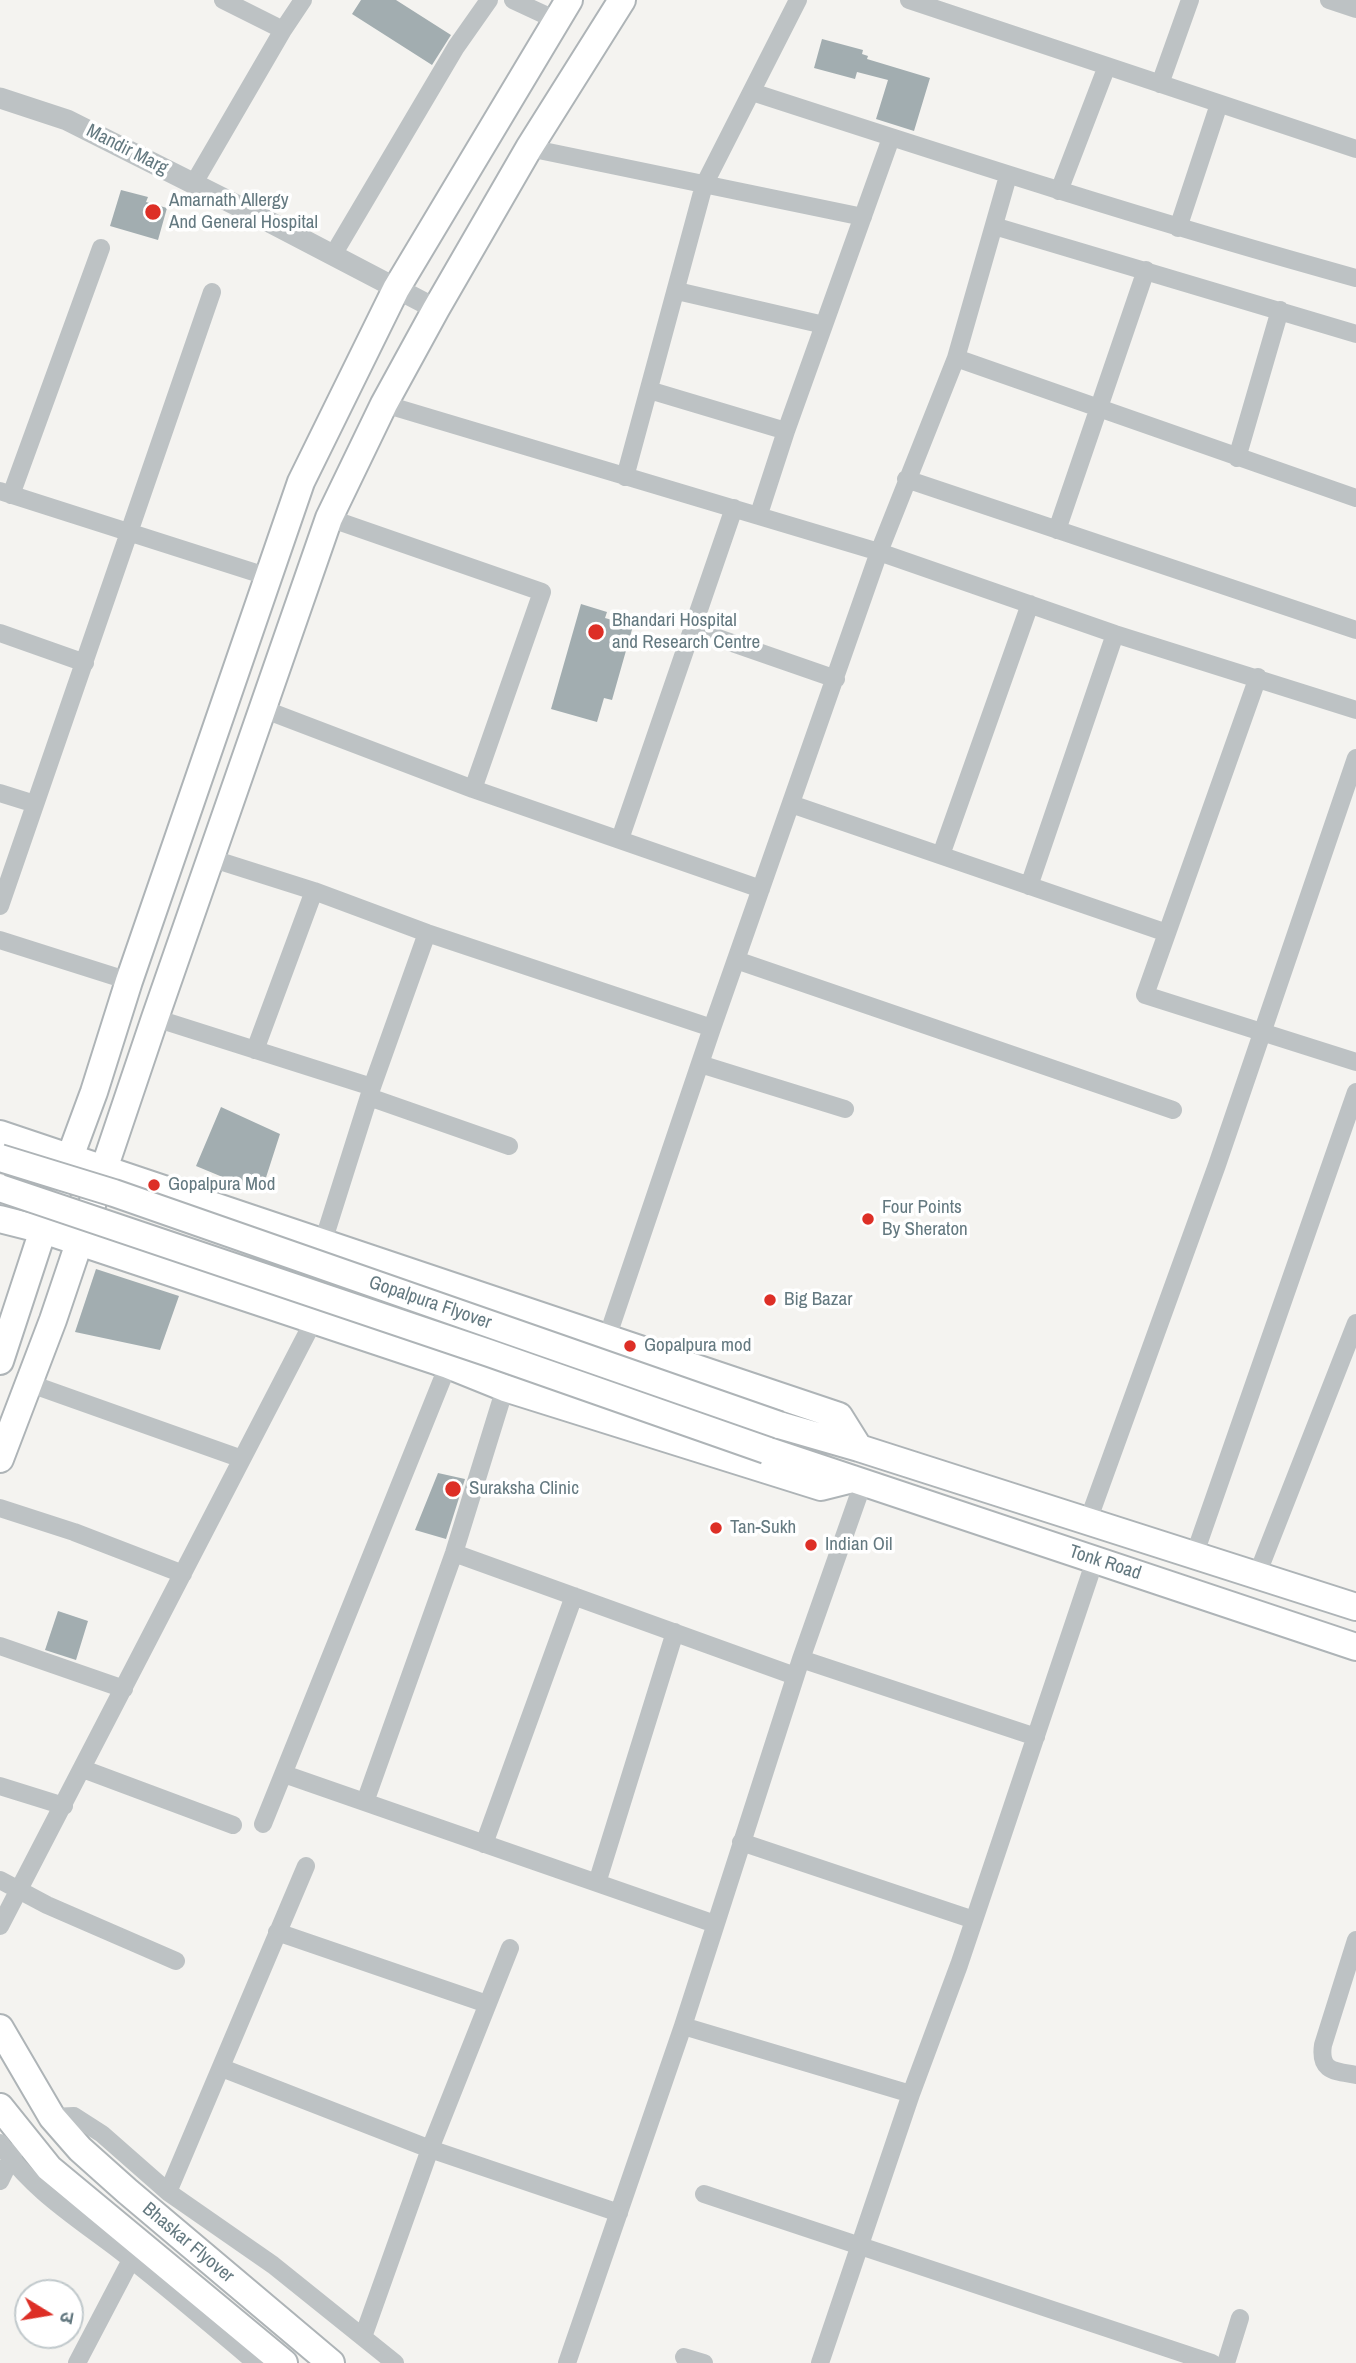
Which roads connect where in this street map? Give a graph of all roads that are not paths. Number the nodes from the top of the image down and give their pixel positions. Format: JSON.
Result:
{"nodes":[{"id":1,"x":223,"y":0,"type":"edge"},
{"id":2,"x":303,"y":0,"type":"edge"},
{"id":3,"x":489,"y":0,"type":"edge"},
{"id":4,"x":513,"y":0,"type":"edge"},
{"id":5,"x":622,"y":0,"type":"edge"},
{"id":6,"x":798,"y":0,"type":"edge"},
{"id":7,"x":909,"y":0,"type":"edge"},
{"id":8,"x":1191,"y":0,"type":"edge"},
{"id":9,"x":1329,"y":0,"type":"edge"},
{"id":10,"x":1351,"y":5,"type":"edge"},
{"id":11,"x":562,"y":10,"type":"edge"},
{"id":12,"x":283,"y":30,"type":"junction"},
{"id":13,"x":1107,"y":66,"type":"junction"},
{"id":14,"x":1160,"y":84,"type":"junction"},
{"id":15,"x":752,"y":92,"type":"junction"},
{"id":16,"x":0,"y":98,"type":"edge"},
{"id":17,"x":1219,"y":104,"type":"junction"},
{"id":18,"x":891,"y":138,"type":"junction"},
{"id":19,"x":529,"y":148,"type":"junction"},
{"id":20,"x":1356,"y":149,"type":"edge"},
{"id":21,"x":1008,"y":176,"type":"junction"},
{"id":22,"x":194,"y":183,"type":"junction"},
{"id":23,"x":704,"y":185,"type":"junction"},
{"id":24,"x":1059,"y":191,"type":"junction"},
{"id":25,"x":863,"y":217,"type":"junction"},
{"id":26,"x":994,"y":226,"type":"junction"},
{"id":27,"x":1178,"y":228,"type":"junction"},
{"id":28,"x":100,"y":248,"type":"dead end"},
{"id":29,"x":333,"y":255,"type":"junction"},
{"id":30,"x":1146,"y":270,"type":"junction"},
{"id":31,"x":1356,"y":278,"type":"edge"},
{"id":32,"x":397,"y":289,"type":"junction"},
{"id":33,"x":677,"y":291,"type":"junction"},
{"id":34,"x":212,"y":292,"type":"dead end"},
{"id":35,"x":436,"y":309,"type":"junction"},
{"id":36,"x":1280,"y":310,"type":"junction"},
{"id":37,"x":824,"y":326,"type":"junction"},
{"id":38,"x":1356,"y":334,"type":"edge"},
{"id":39,"x":956,"y":358,"type":"junction"},
{"id":40,"x":649,"y":390,"type":"junction"},
{"id":41,"x":384,"y":404,"type":"junction"},
{"id":42,"x":1098,"y":408,"type":"junction"},
{"id":43,"x":786,"y":432,"type":"junction"},
{"id":44,"x":1237,"y":458,"type":"junction"},
{"id":45,"x":625,"y":477,"type":"junction"},
{"id":46,"x":906,"y":479,"type":"junction"},
{"id":47,"x":6,"y":493,"type":"edge"},
{"id":48,"x":1356,"y":498,"type":"edge"},
{"id":49,"x":734,"y":508,"type":"junction"},
{"id":50,"x":759,"y":514,"type":"junction"},
{"id":51,"x":329,"y":518,"type":"junction"},
{"id":52,"x":1057,"y":530,"type":"junction"},
{"id":53,"x":130,"y":534,"type":"junction"},
{"id":54,"x":879,"y":552,"type":"junction"},
{"id":55,"x":269,"y":577,"type":"junction"},
{"id":56,"x":1030,"y":604,"type":"junction"},
{"id":57,"x":692,"y":629,"type":"junction"},
{"id":58,"x":1356,"y":630,"type":"edge"},
{"id":59,"x":0,"y":633,"type":"edge"},
{"id":60,"x":1115,"y":634,"type":"junction"},
{"id":61,"x":85,"y":663,"type":"junction"},
{"id":62,"x":1258,"y":677,"type":"junction"},
{"id":63,"x":836,"y":679,"type":"junction"},
{"id":64,"x":263,"y":709,"type":"junction"},
{"id":65,"x":1356,"y":710,"type":"edge"},
{"id":66,"x":1356,"y":758,"type":"edge"},
{"id":67,"x":472,"y":789,"type":"junction"},
{"id":68,"x":0,"y":793,"type":"edge"},
{"id":69,"x":35,"y":804,"type":"junction"},
{"id":70,"x":791,"y":804,"type":"junction"},
{"id":71,"x":620,"y":839,"type":"junction"},
{"id":72,"x":941,"y":855,"type":"junction"},
{"id":73,"x":210,"y":858,"type":"junction"},
{"id":74,"x":1028,"y":886,"type":"junction"},
{"id":75,"x":761,"y":889,"type":"junction"},
{"id":76,"x":314,"y":891,"type":"junction"},
{"id":77,"x":0,"y":906,"type":"edge"},
{"id":78,"x":427,"y":933,"type":"junction"},
{"id":79,"x":1167,"y":933,"type":"junction"},
{"id":80,"x":0,"y":940,"type":"edge"},
{"id":81,"x":736,"y":960,"type":"junction"},
{"id":82,"x":129,"y":981,"type":"junction"},
{"id":83,"x":155,"y":1018,"type":"junction"},
{"id":84,"x":712,"y":1028,"type":"junction"},
{"id":85,"x":1263,"y":1031,"type":"junction"},
{"id":86,"x":255,"y":1050,"type":"junction"},
{"id":87,"x":1356,"y":1062,"type":"edge"},
{"id":88,"x":699,"y":1064,"type":"junction"},
{"id":89,"x":371,"y":1092,"type":"junction"},
{"id":90,"x":1356,"y":1092,"type":"edge"},
{"id":91,"x":845,"y":1109,"type":"dead end"},
{"id":92,"x":1173,"y":1110,"type":"dead end"},
{"id":93,"x":0,"y":1134,"type":"edge"},
{"id":94,"x":509,"y":1146,"type":"dead end"},
{"id":95,"x":70,"y":1157,"type":"junction"},
{"id":96,"x":0,"y":1158,"type":"edge"},
{"id":97,"x":105,"y":1169,"type":"junction"},
{"id":98,"x":0,"y":1188,"type":"edge"},
{"id":99,"x":0,"y":1219,"type":"edge"},
{"id":100,"x":43,"y":1230,"type":"junction"},
{"id":101,"x":323,"y":1242,"type":"junction"},
{"id":102,"x":79,"y":1243,"type":"junction"},
{"id":103,"x":418,"y":1274,"type":"junction"},
{"id":104,"x":314,"y":1320,"type":"junction"},
{"id":105,"x":1356,"y":1323,"type":"edge"},
{"id":106,"x":607,"y":1338,"type":"junction"},
{"id":107,"x":395,"y":1347,"type":"junction"},
{"id":108,"x":0,"y":1362,"type":"edge"},
{"id":109,"x":448,"y":1365,"type":"junction"},
{"id":110,"x":28,"y":1383,"type":"junction"},
{"id":111,"x":505,"y":1388,"type":"junction"},
{"id":112,"x":859,"y":1448,"type":"junction"},
{"id":113,"x":0,"y":1459,"type":"edge"},
{"id":114,"x":242,"y":1459,"type":"junction"},
{"id":115,"x":858,"y":1481,"type":"junction"},
{"id":116,"x":0,"y":1508,"type":"edge"},
{"id":117,"x":1088,"y":1521,"type":"junction"},
{"id":118,"x":454,"y":1553,"type":"junction"},
{"id":119,"x":1194,"y":1556,"type":"junction"},
{"id":120,"x":1094,"y":1560,"type":"junction"},
{"id":121,"x":183,"y":1574,"type":"junction"},
{"id":122,"x":1257,"y":1575,"type":"junction"},
{"id":123,"x":574,"y":1596,"type":"junction"},
{"id":124,"x":1356,"y":1607,"type":"edge"},
{"id":125,"x":675,"y":1632,"type":"junction"},
{"id":126,"x":0,"y":1647,"type":"edge"},
{"id":127,"x":1356,"y":1647,"type":"edge"},
{"id":128,"x":798,"y":1667,"type":"junction"},
{"id":129,"x":124,"y":1689,"type":"junction"},
{"id":130,"x":1036,"y":1737,"type":"junction"},
{"id":131,"x":83,"y":1769,"type":"junction"},
{"id":132,"x":284,"y":1774,"type":"junction"},
{"id":133,"x":0,"y":1786,"type":"edge"},
{"id":134,"x":365,"y":1802,"type":"junction"},
{"id":135,"x":64,"y":1806,"type":"junction"},
{"id":136,"x":233,"y":1825,"type":"dead end"},
{"id":137,"x":263,"y":1825,"type":"dead end"},
{"id":138,"x":741,"y":1842,"type":"junction"},
{"id":139,"x":484,"y":1844,"type":"junction"},
{"id":140,"x":306,"y":1866,"type":"dead end"},
{"id":141,"x":0,"y":1880,"type":"edge"},
{"id":142,"x":597,"y":1883,"type":"junction"},
{"id":143,"x":19,"y":1891,"type":"junction"},
{"id":144,"x":974,"y":1920,"type":"junction"},
{"id":145,"x":715,"y":1924,"type":"junction"},
{"id":146,"x":0,"y":1926,"type":"edge"},
{"id":147,"x":277,"y":1932,"type":"junction"},
{"id":148,"x":1356,"y":1940,"type":"edge"},
{"id":149,"x":510,"y":1948,"type":"dead end"},
{"id":150,"x":176,"y":1961,"type":"dead end"},
{"id":151,"x":487,"y":2004,"type":"junction"},
{"id":152,"x":683,"y":2026,"type":"junction"},
{"id":153,"x":0,"y":2028,"type":"edge"},
{"id":154,"x":222,"y":2067,"type":"junction"},
{"id":155,"x":1356,"y":2075,"type":"edge"},
{"id":156,"x":911,"y":2094,"type":"junction"},
{"id":157,"x":0,"y":2107,"type":"edge"},
{"id":158,"x":52,"y":2117,"type":"junction"},
{"id":159,"x":11,"y":2146,"type":"edge"},
{"id":160,"x":430,"y":2149,"type":"junction"},
{"id":161,"x":0,"y":2181,"type":"edge"},
{"id":162,"x":168,"y":2192,"type":"junction"},
{"id":163,"x":704,"y":2194,"type":"dead end"},
{"id":164,"x":619,"y":2213,"type":"junction"},
{"id":165,"x":859,"y":2247,"type":"junction"},
{"id":166,"x":131,"y":2260,"type":"junction"},
{"id":167,"x":1240,"y":2318,"type":"dead end"},
{"id":168,"x":363,"y":2337,"type":"junction"},
{"id":169,"x":684,"y":2357,"type":"dead end"},
{"id":170,"x":77,"y":2363,"type":"edge"},
{"id":171,"x":256,"y":2363,"type":"edge"},
{"id":172,"x":284,"y":2363,"type":"edge"},
{"id":173,"x":331,"y":2363,"type":"edge"},
{"id":174,"x":395,"y":2363,"type":"edge"},
{"id":175,"x":567,"y":2363,"type":"edge"},
{"id":176,"x":704,"y":2363,"type":"edge"},
{"id":177,"x":820,"y":2363,"type":"edge"},
{"id":178,"x":1212,"y":2363,"type":"edge"},
{"id":179,"x":1226,"y":2363,"type":"edge"}],
"edges":[{"from":1,"to":12,"type":"street"},
{"from":2,"to":12,"type":"street"},
{"from":3,"to":29,"type":"street"},
{"from":4,"to":11,"type":"street"},
{"from":5,"to":19,"type":"main road"},
{"from":6,"to":15,"type":"street"},
{"from":7,"to":13,"type":"street"},
{"from":8,"to":14,"type":"street"},
{"from":9,"to":10,"type":"street"},
{"from":11,"to":32,"type":"main road"},
{"from":12,"to":22,"type":"street"},
{"from":13,"to":14,"type":"street"},
{"from":13,"to":24,"type":"street"},
{"from":14,"to":17,"type":"street"},
{"from":15,"to":18,"type":"street"},
{"from":15,"to":23,"type":"street"},
{"from":16,"to":22,"type":"street","name":"Mandir Marg"},
{"from":17,"to":20,"type":"street"},
{"from":17,"to":27,"type":"street"},
{"from":18,"to":21,"type":"street"},
{"from":18,"to":25,"type":"street"},
{"from":19,"to":23,"type":"street"},
{"from":19,"to":35,"type":"main road"},
{"from":21,"to":24,"type":"street"},
{"from":21,"to":26,"type":"street"},
{"from":22,"to":29,"type":"street","name":"Mandir Marg"},
{"from":23,"to":25,"type":"street"},
{"from":23,"to":33,"type":"street"},
{"from":24,"to":27,"type":"street"},
{"from":25,"to":37,"type":"street"},
{"from":26,"to":30,"type":"street"},
{"from":26,"to":39,"type":"street"},
{"from":27,"to":31,"type":"street"},
{"from":28,"to":47,"type":"street"},
{"from":29,"to":32,"type":"street","name":"Mandir Marg"},
{"from":30,"to":36,"type":"street"},
{"from":30,"to":42,"type":"street"},
{"from":32,"to":35,"type":"street","name":"Mandir Marg"},
{"from":32,"to":55,"type":"main road"},
{"from":33,"to":37,"type":"street"},
{"from":33,"to":40,"type":"street"},
{"from":34,"to":53,"type":"street"},
{"from":35,"to":41,"type":"main road"},
{"from":36,"to":38,"type":"street"},
{"from":36,"to":44,"type":"street"},
{"from":37,"to":43,"type":"street"},
{"from":39,"to":42,"type":"street"},
{"from":39,"to":46,"type":"street"},
{"from":40,"to":43,"type":"street"},
{"from":40,"to":45,"type":"street"},
{"from":41,"to":45,"type":"street"},
{"from":41,"to":51,"type":"main road"},
{"from":42,"to":44,"type":"street"},
{"from":42,"to":52,"type":"street"},
{"from":43,"to":50,"type":"street"},
{"from":44,"to":48,"type":"street"},
{"from":45,"to":49,"type":"street"},
{"from":46,"to":52,"type":"street"},
{"from":46,"to":54,"type":"street"},
{"from":47,"to":53,"type":"street"},
{"from":49,"to":50,"type":"street"},
{"from":49,"to":57,"type":"street"},
{"from":50,"to":54,"type":"street"},
{"from":51,"to":64,"type":"main road"},
{"from":51,"to":67,"type":"street"},
{"from":52,"to":58,"type":"street"},
{"from":53,"to":55,"type":"street"},
{"from":53,"to":61,"type":"street"},
{"from":54,"to":56,"type":"street"},
{"from":54,"to":63,"type":"street"},
{"from":55,"to":82,"type":"main road"},
{"from":56,"to":60,"type":"street"},
{"from":56,"to":72,"type":"street"},
{"from":57,"to":63,"type":"street"},
{"from":57,"to":71,"type":"street"},
{"from":59,"to":61,"type":"street"},
{"from":60,"to":62,"type":"street"},
{"from":60,"to":74,"type":"street"},
{"from":61,"to":69,"type":"street"},
{"from":62,"to":65,"type":"street"},
{"from":62,"to":79,"type":"street"},
{"from":63,"to":70,"type":"street"},
{"from":64,"to":67,"type":"street"},
{"from":64,"to":73,"type":"main road"},
{"from":66,"to":85,"type":"street"},
{"from":67,"to":71,"type":"street"},
{"from":68,"to":69,"type":"street"},
{"from":69,"to":77,"type":"street"},
{"from":70,"to":72,"type":"street"},
{"from":70,"to":75,"type":"street"},
{"from":71,"to":75,"type":"street"},
{"from":72,"to":74,"type":"street"},
{"from":73,"to":76,"type":"street"},
{"from":73,"to":83,"type":"main road"},
{"from":74,"to":79,"type":"street"},
{"from":75,"to":81,"type":"street"},
{"from":76,"to":78,"type":"street"},
{"from":76,"to":86,"type":"street"},
{"from":78,"to":84,"type":"street"},
{"from":78,"to":89,"type":"street"},
{"from":79,"to":85,"type":"street"},
{"from":80,"to":82,"type":"street"},
{"from":81,"to":84,"type":"street"},
{"from":81,"to":92,"type":"street"},
{"from":82,"to":95,"type":"main road"},
{"from":83,"to":86,"type":"street"},
{"from":83,"to":97,"type":"main road"},
{"from":84,"to":88,"type":"street"},
{"from":85,"to":87,"type":"street"},
{"from":85,"to":117,"type":"street"},
{"from":86,"to":89,"type":"street"},
{"from":88,"to":91,"type":"street"},
{"from":88,"to":106,"type":"street"},
{"from":89,"to":94,"type":"street"},
{"from":89,"to":101,"type":"street"},
{"from":90,"to":119,"type":"street"},
{"from":93,"to":95,"type":"main road"},
{"from":95,"to":97,"type":"main road"},
{"from":95,"to":100,"type":"main road"},
{"from":96,"to":112,"type":"main road","name":"Gopalpura Flyover","bridge":true},
{"from":97,"to":101,"type":"main road"},
{"from":97,"to":102,"type":"main road"},
{"from":98,"to":115,"type":"main road","name":"Gopalpura Flyover","bridge":true},
{"from":99,"to":100,"type":"main road"},
{"from":100,"to":102,"type":"main road"},
{"from":100,"to":108,"type":"main road"},
{"from":101,"to":103,"type":"main road"},
{"from":102,"to":104,"type":"main road"},
{"from":102,"to":110,"type":"main road"},
{"from":103,"to":106,"type":"main road"},
{"from":103,"to":107,"type":"main road"},
{"from":104,"to":107,"type":"main road"},
{"from":104,"to":114,"type":"street"},
{"from":105,"to":122,"type":"street"},
{"from":106,"to":112,"type":"main road"},
{"from":107,"to":109,"type":"main road"},
{"from":109,"to":111,"type":"main road"},
{"from":109,"to":132,"type":"street"},
{"from":110,"to":113,"type":"main road"},
{"from":110,"to":114,"type":"street"},
{"from":111,"to":115,"type":"main road"},
{"from":111,"to":118,"type":"street"},
{"from":112,"to":117,"type":"main road","name":"Tonk Road"},
{"from":114,"to":121,"type":"street"},
{"from":115,"to":120,"type":"main road","name":"Tonk Road"},
{"from":115,"to":128,"type":"street"},
{"from":116,"to":121,"type":"street"},
{"from":117,"to":119,"type":"main road","name":"Tonk Road"},
{"from":118,"to":123,"type":"street"},
{"from":118,"to":134,"type":"street"},
{"from":119,"to":122,"type":"main road","name":"Tonk Road"},
{"from":120,"to":127,"type":"main road","name":"Tonk Road"},
{"from":120,"to":130,"type":"street"},
{"from":121,"to":129,"type":"street"},
{"from":122,"to":124,"type":"main road","name":"Tonk Road"},
{"from":123,"to":125,"type":"street"},
{"from":123,"to":139,"type":"street"},
{"from":125,"to":128,"type":"street"},
{"from":125,"to":142,"type":"street"},
{"from":126,"to":129,"type":"street"},
{"from":128,"to":130,"type":"street"},
{"from":128,"to":138,"type":"street"},
{"from":129,"to":131,"type":"street"},
{"from":130,"to":144,"type":"street"},
{"from":131,"to":135,"type":"street"},
{"from":131,"to":136,"type":"street"},
{"from":132,"to":134,"type":"street"},
{"from":132,"to":137,"type":"street"},
{"from":133,"to":135,"type":"street"},
{"from":134,"to":139,"type":"street"},
{"from":135,"to":143,"type":"street"},
{"from":138,"to":144,"type":"street"},
{"from":138,"to":145,"type":"street"},
{"from":139,"to":142,"type":"street"},
{"from":140,"to":147,"type":"street"},
{"from":141,"to":143,"type":"street"},
{"from":142,"to":145,"type":"street"},
{"from":143,"to":146,"type":"street"},
{"from":143,"to":150,"type":"street"},
{"from":144,"to":156,"type":"street"},
{"from":145,"to":152,"type":"street"},
{"from":147,"to":151,"type":"street"},
{"from":147,"to":154,"type":"street"},
{"from":148,"to":155,"type":"street"},
{"from":149,"to":151,"type":"street"},
{"from":151,"to":160,"type":"street"},
{"from":152,"to":156,"type":"street"},
{"from":152,"to":164,"type":"street"},
{"from":153,"to":158,"type":"main road","name":"Bhaskar Flyover"},
{"from":154,"to":160,"type":"street"},
{"from":154,"to":162,"type":"street"},
{"from":156,"to":165,"type":"street"},
{"from":157,"to":159,"type":"main road","name":"Bhaskar Flyover"},
{"from":158,"to":162,"type":"street"},
{"from":158,"to":173,"type":"main road","name":"Bhaskar Flyover"},
{"from":159,"to":161,"type":"street"},
{"from":159,"to":166,"type":"street"},
{"from":159,"to":172,"type":"main road","name":"Bhaskar Flyover"},
{"from":160,"to":164,"type":"street"},
{"from":160,"to":168,"type":"street"},
{"from":162,"to":168,"type":"street"},
{"from":163,"to":165,"type":"street"},
{"from":164,"to":175,"type":"street"},
{"from":165,"to":177,"type":"street"},
{"from":165,"to":178,"type":"street"},
{"from":166,"to":170,"type":"street"},
{"from":166,"to":171,"type":"street"},
{"from":167,"to":179,"type":"street"},
{"from":168,"to":174,"type":"street"},
{"from":169,"to":176,"type":"street"}]}
